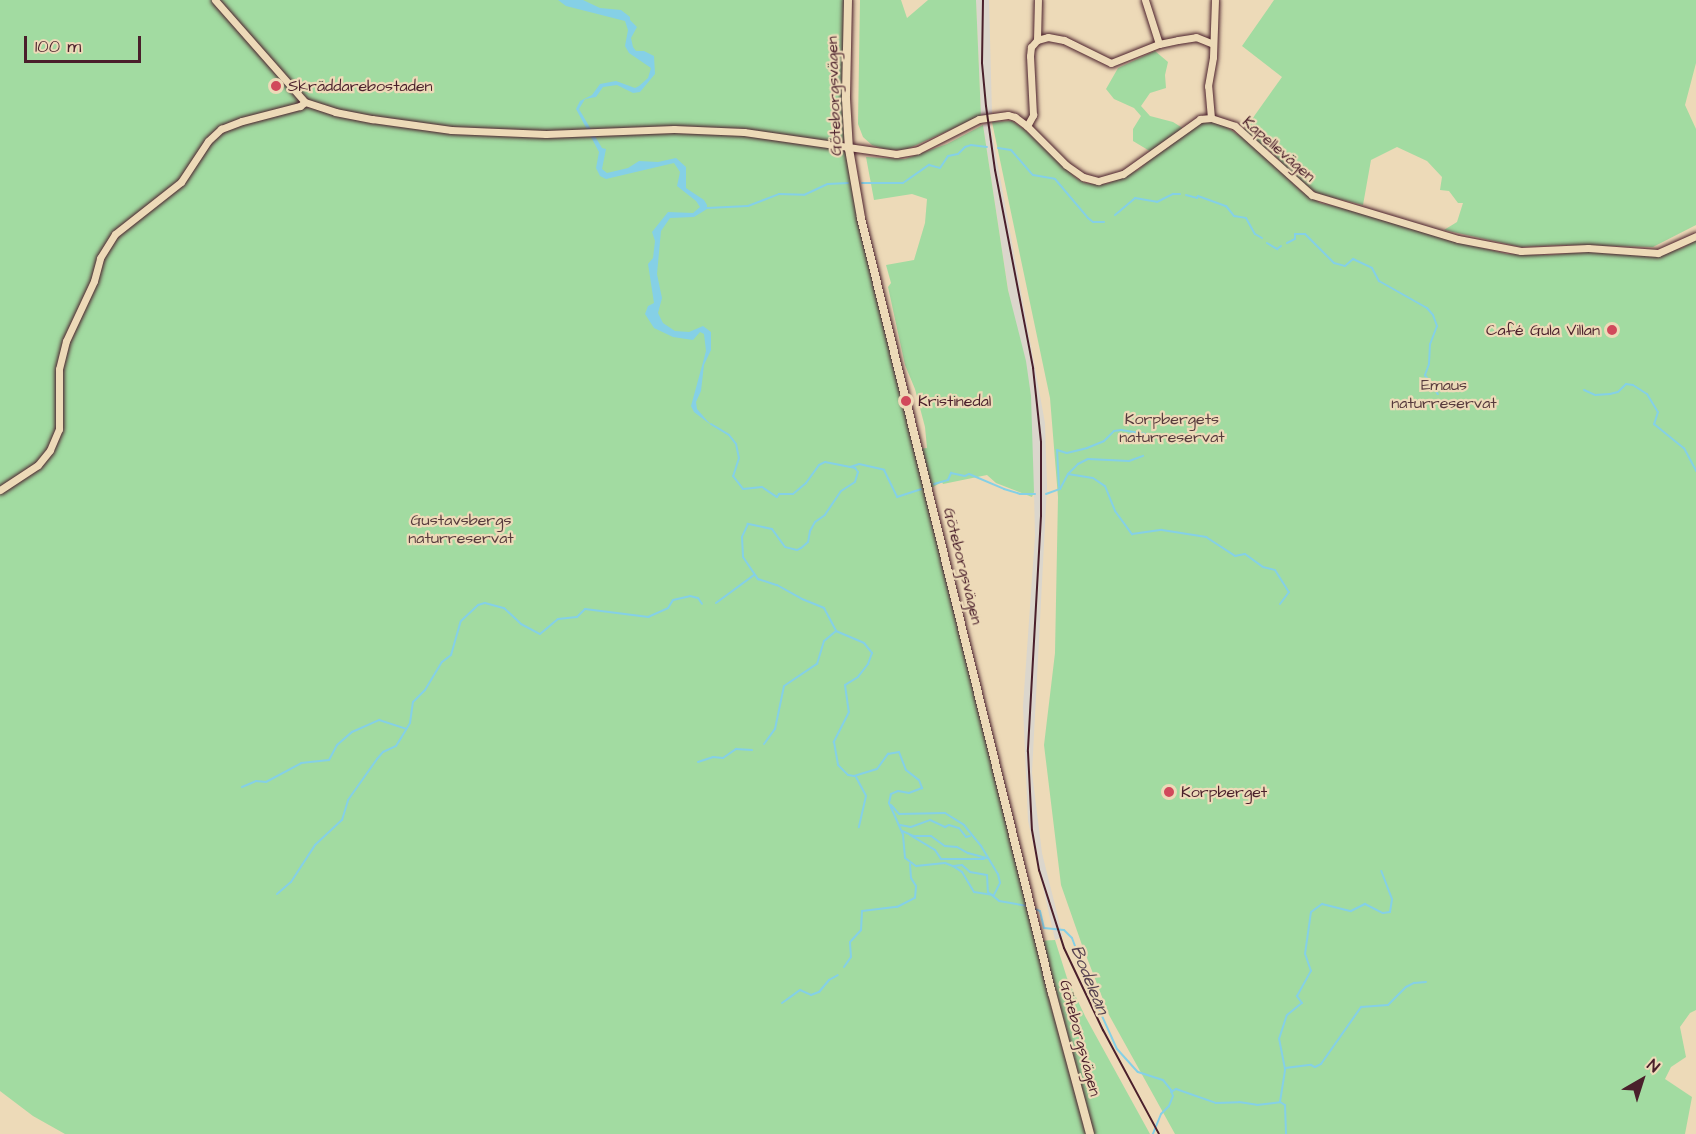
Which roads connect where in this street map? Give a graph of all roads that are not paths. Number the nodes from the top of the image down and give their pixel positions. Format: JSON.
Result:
{"nodes":[{"id":1,"x":215,"y":0,"type":"edge"},
{"id":2,"x":848,"y":0,"type":"edge"},
{"id":3,"x":1038,"y":0,"type":"edge"},
{"id":4,"x":1145,"y":0,"type":"edge"},
{"id":5,"x":1215,"y":0,"type":"edge"},
{"id":6,"x":1037,"y":40,"type":"junction"},
{"id":7,"x":1159,"y":44,"type":"junction"},
{"id":8,"x":1213,"y":44,"type":"junction"},
{"id":9,"x":305,"y":102,"type":"junction"},
{"id":10,"x":1211,"y":118,"type":"junction"},
{"id":11,"x":1027,"y":126,"type":"junction"},
{"id":12,"x":849,"y":149,"type":"junction"},
{"id":13,"x":1696,"y":236,"type":"edge"},
{"id":14,"x":0,"y":490,"type":"edge"},
{"id":15,"x":1090,"y":1134,"type":"edge"}],
"edges":[{"from":1,"to":9,"type":"street"},
{"from":2,"to":12,"type":"street","name":"Göteborgsvägen"},
{"from":3,"to":6,"type":"street"},
{"from":4,"to":7,"type":"street"},
{"from":5,"to":8,"type":"street"},
{"from":6,"to":7,"type":"street"},
{"from":6,"to":11,"type":"street"},
{"from":7,"to":8,"type":"street"},
{"from":8,"to":10,"type":"street"},
{"from":9,"to":12,"type":"street"},
{"from":9,"to":14,"type":"street"},
{"from":10,"to":11,"type":"street"},
{"from":10,"to":13,"type":"street","name":"Kapellevägen"},
{"from":11,"to":12,"type":"street"},
{"from":12,"to":15,"type":"street","name":"Göteborgsvägen"}]}
